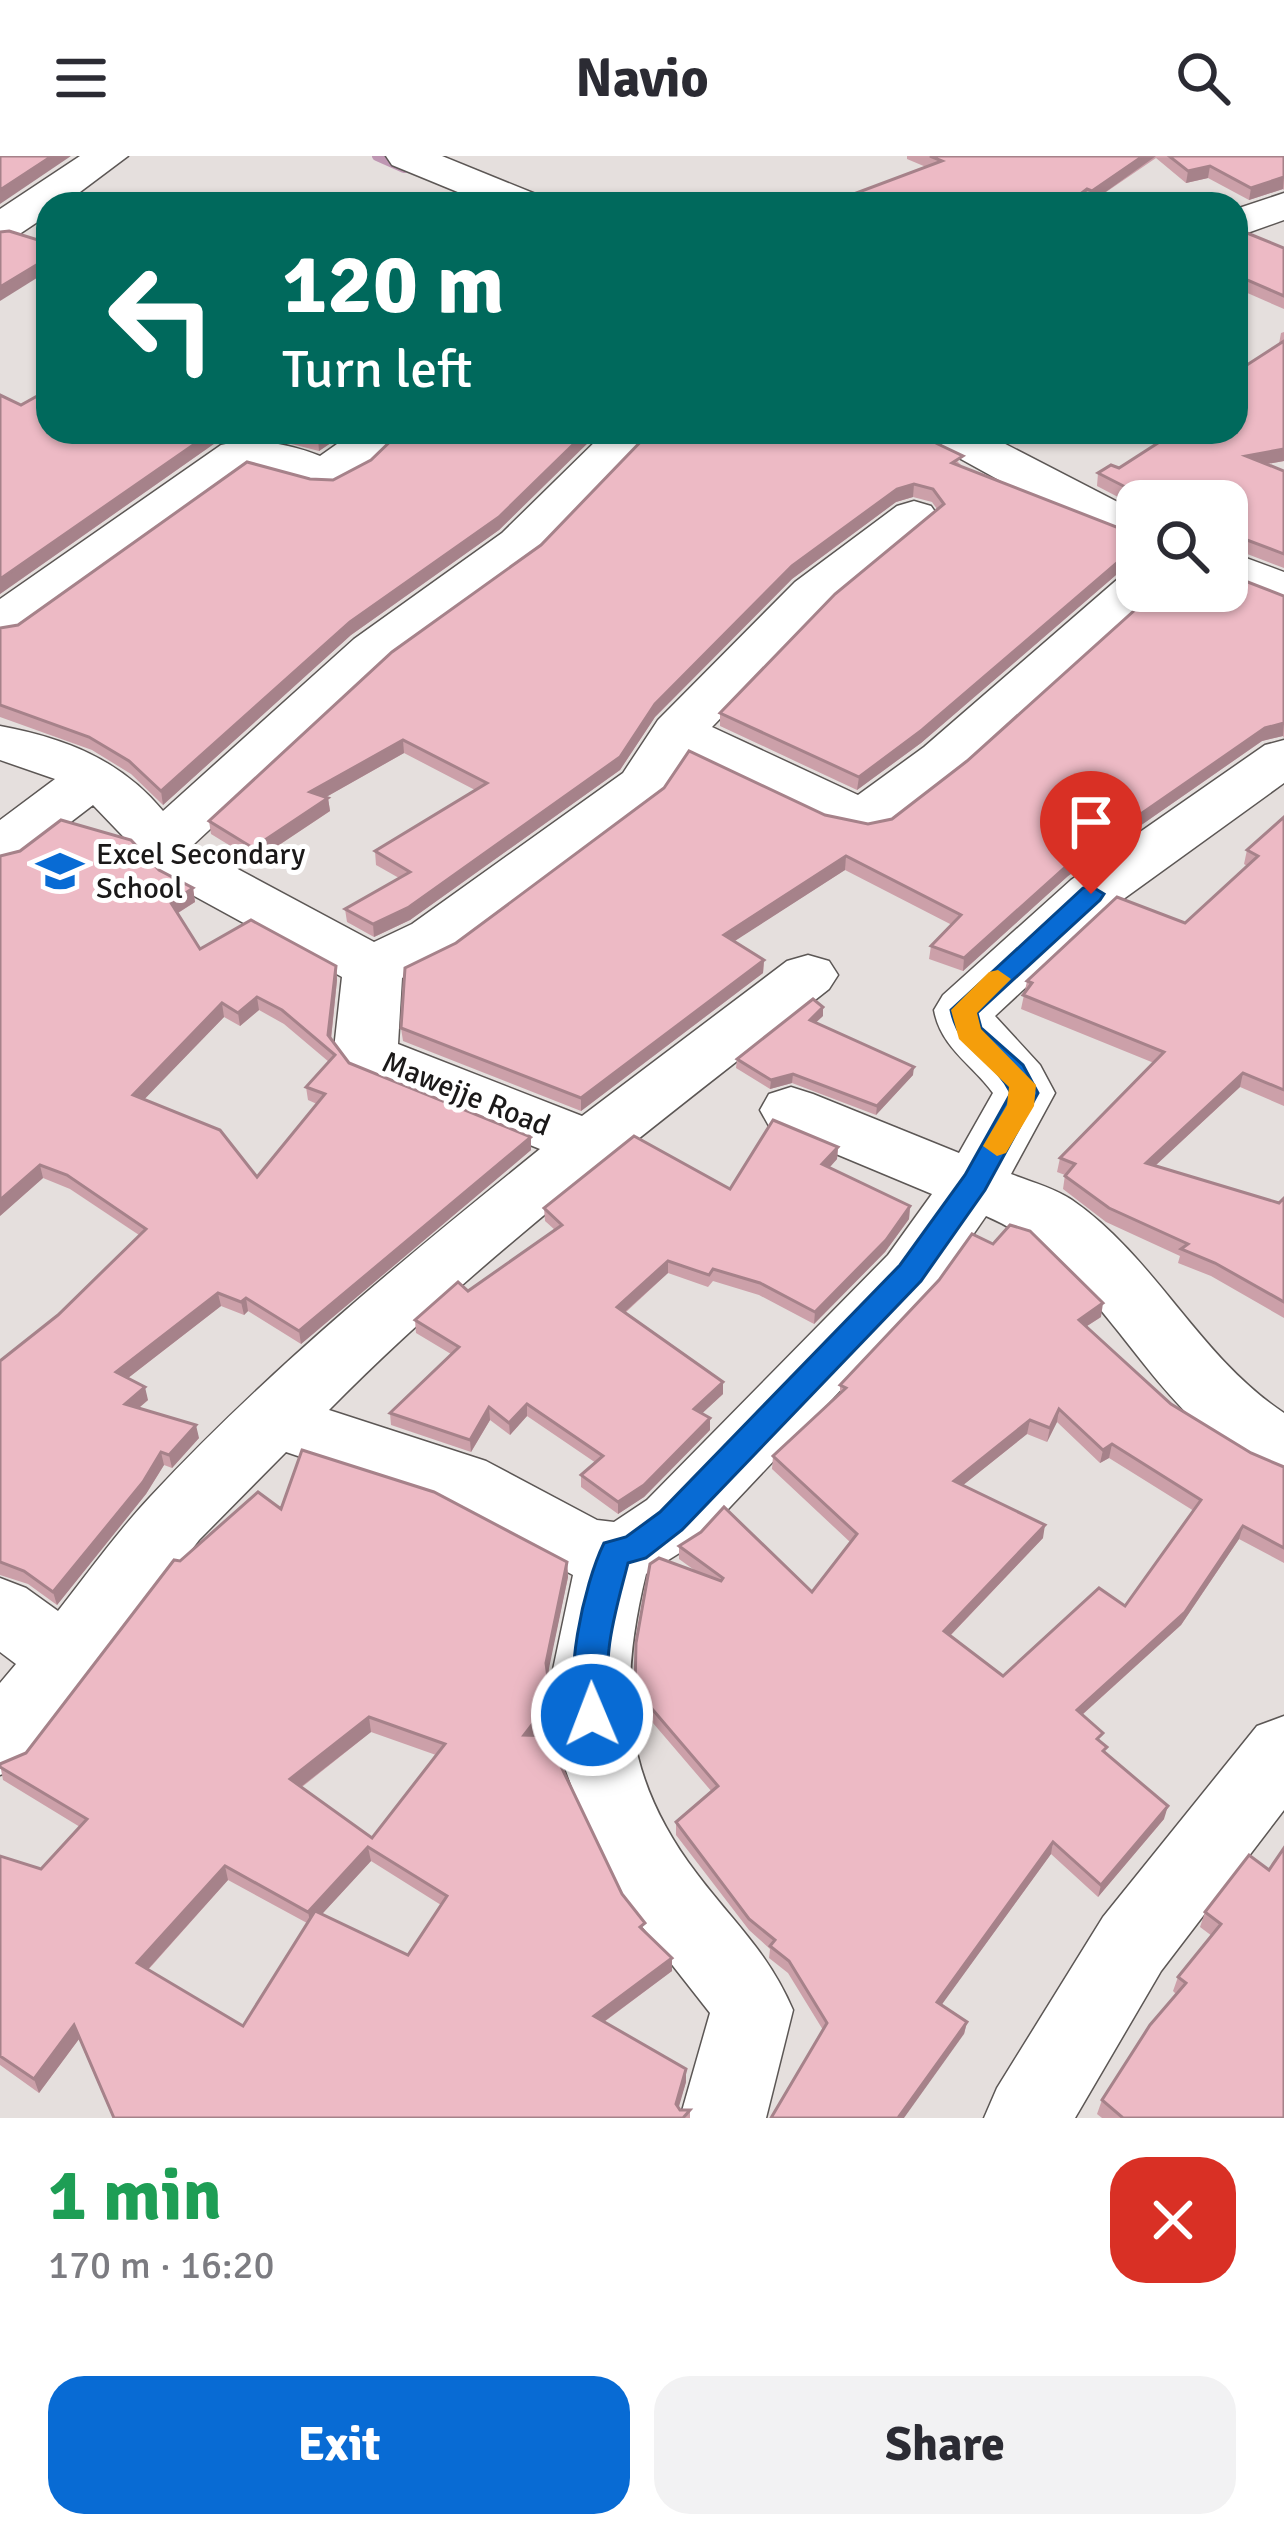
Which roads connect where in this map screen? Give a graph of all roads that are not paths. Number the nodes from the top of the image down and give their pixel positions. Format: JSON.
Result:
{"nodes":[{"id":1,"x":108,"y":156,"type":"edge"},
{"id":2,"x":406,"y":156,"type":"edge"},
{"id":3,"x":63,"y":183,"type":"junction"},
{"id":4,"x":50,"y":192,"type":"edge"},
{"id":5,"x":88,"y":192,"type":"edge"},
{"id":6,"x":494,"y":192,"type":"edge"},
{"id":7,"x":36,"y":202,"type":"edge"},
{"id":8,"x":1284,"y":206,"type":"edge"},
{"id":9,"x":1248,"y":220,"type":"edge"},
{"id":10,"x":0,"y":228,"type":"edge"},
{"id":11,"x":368,"y":444,"type":"edge"},
{"id":12,"x":620,"y":444,"type":"edge"},
{"id":13,"x":969,"y":444,"type":"edge"},
{"id":14,"x":914,"y":516,"type":"dead end"},
{"id":15,"x":1116,"y":521,"type":"edge"},
{"id":16,"x":1248,"y":575,"type":"edge"},
{"id":17,"x":1284,"y":590,"type":"edge"},
{"id":18,"x":1116,"y":607,"type":"edge"},
{"id":19,"x":0,"y":622,"type":"edge"},
{"id":20,"x":677,"y":732,"type":"junction"},
{"id":21,"x":0,"y":743,"type":"edge"},
{"id":22,"x":1284,"y":757,"type":"edge"},
{"id":23,"x":90,"y":775,"type":"junction"},
{"id":24,"x":159,"y":845,"type":"junction"},
{"id":25,"x":0,"y":848,"type":"edge"},
{"id":26,"x":371,"y":968,"type":"junction"},
{"id":27,"x":808,"y":975,"type":"dead end"},
{"id":28,"x":791,"y":1110,"type":"dead end"},
{"id":29,"x":589,"y":1144,"type":"junction"},
{"id":30,"x":975,"y":1182,"type":"junction"},
{"id":31,"x":273,"y":1420,"type":"junction"},
{"id":32,"x":1284,"y":1449,"type":"edge"},
{"id":33,"x":615,"y":1553,"type":"junction"},
{"id":34,"x":0,"y":1610,"type":"edge"},
{"id":35,"x":66,"y":1659,"type":"junction"},
{"id":36,"x":0,"y":1741,"type":"edge"},
{"id":37,"x":1284,"y":1750,"type":"edge"},
{"id":38,"x":723,"y":2118,"type":"edge"},
{"id":39,"x":1027,"y":2118,"type":"edge"}],
"edges":[{"from":1,"to":3,"type":"street"},
{"from":2,"to":6,"type":"street"},
{"from":3,"to":4,"type":"street"},
{"from":3,"to":5,"type":"street"},
{"from":7,"to":10,"type":"street"},
{"from":8,"to":9,"type":"street"},
{"from":11,"to":19,"type":"street"},
{"from":12,"to":24,"type":"street"},
{"from":13,"to":15,"type":"street"},
{"from":14,"to":20,"type":"street"},
{"from":16,"to":17,"type":"street"},
{"from":18,"to":20,"type":"street"},
{"from":20,"to":26,"type":"street"},
{"from":21,"to":23,"type":"street"},
{"from":22,"to":30,"type":"street"},
{"from":23,"to":24,"type":"street"},
{"from":23,"to":25,"type":"street"},
{"from":24,"to":26,"type":"street"},
{"from":26,"to":29,"type":"street","name":"Mawejje Road"},
{"from":27,"to":29,"type":"street"},
{"from":28,"to":30,"type":"street"},
{"from":29,"to":31,"type":"street"},
{"from":30,"to":32,"type":"street"},
{"from":30,"to":33,"type":"street"},
{"from":31,"to":33,"type":"street"},
{"from":31,"to":35,"type":"street"},
{"from":33,"to":38,"type":"street"},
{"from":34,"to":35,"type":"street"},
{"from":35,"to":36,"type":"street"},
{"from":37,"to":39,"type":"street"}]}
